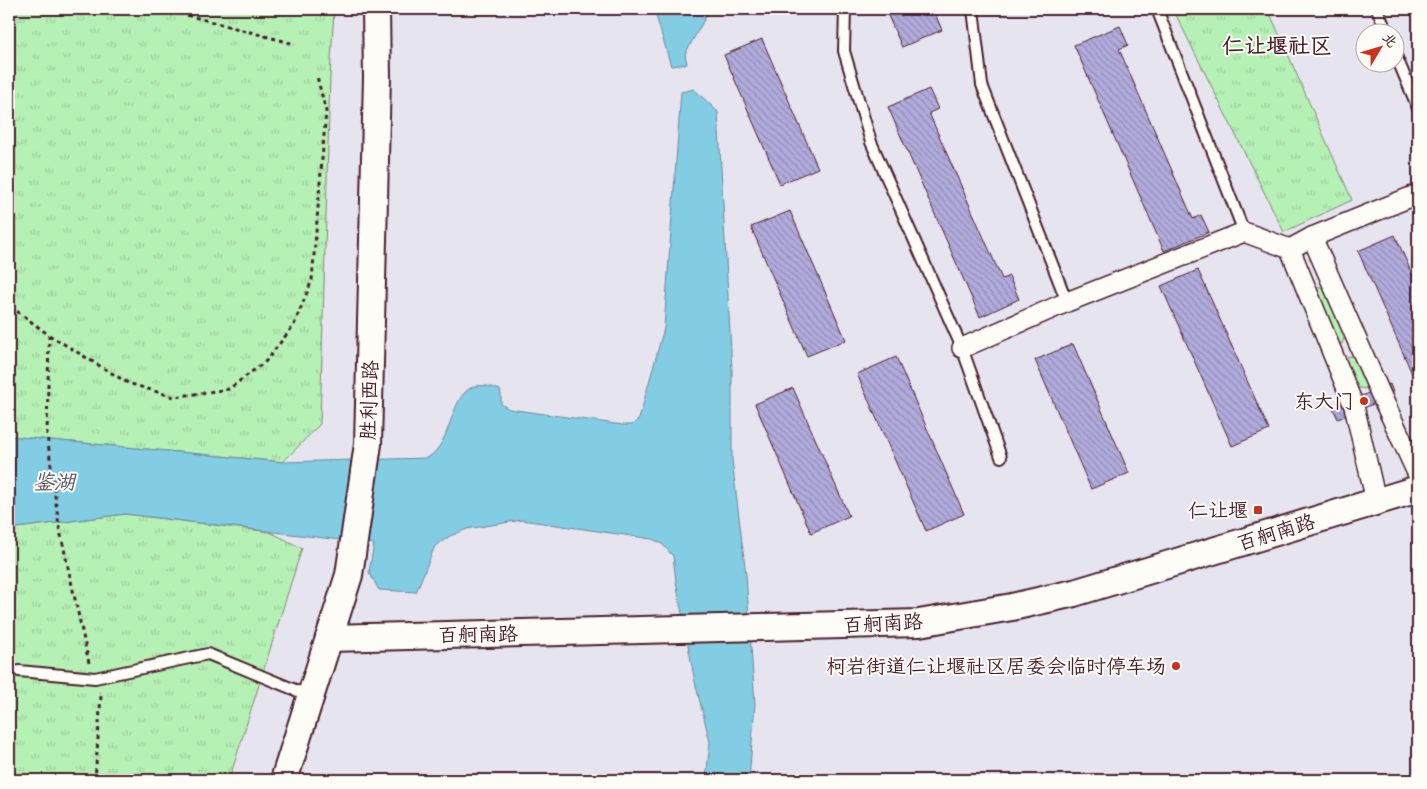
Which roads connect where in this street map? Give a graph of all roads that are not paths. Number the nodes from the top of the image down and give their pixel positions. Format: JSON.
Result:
{"nodes":[{"id":1,"x":376,"y":9,"type":"edge"},
{"id":2,"x":845,"y":9,"type":"edge"},
{"id":3,"x":973,"y":9,"type":"edge"},
{"id":4,"x":1157,"y":9,"type":"edge"},
{"id":5,"x":1377,"y":9,"type":"edge"},
{"id":6,"x":1383,"y":22,"type":"edge"},
{"id":7,"x":1403,"y":72,"type":"edge"},
{"id":8,"x":1418,"y":108,"type":"edge"},
{"id":9,"x":1418,"y":194,"type":"edge"},
{"id":10,"x":1244,"y":232,"type":"junction"},
{"id":11,"x":1312,"y":237,"type":"junction"},
{"id":12,"x":1290,"y":249,"type":"junction"},
{"id":13,"x":1067,"y":302,"type":"junction"},
{"id":14,"x":962,"y":348,"type":"junction"},
{"id":15,"x":1001,"y":457,"type":"dead end"},
{"id":16,"x":1418,"y":475,"type":"edge"},
{"id":17,"x":1418,"y":489,"type":"edge"},
{"id":18,"x":1376,"y":501,"type":"junction"},
{"id":19,"x":329,"y":638,"type":"junction"},
{"id":20,"x":19,"y":671,"type":"dead end"},
{"id":21,"x":310,"y":696,"type":"junction"},
{"id":22,"x":284,"y":780,"type":"edge"}],
"edges":[{"from":1,"to":19,"type":"street","name":"胜利西路"},
{"from":2,"to":14,"type":"lane"},
{"from":3,"to":13,"type":"lane"},
{"from":4,"to":10,"type":"lane"},
{"from":5,"to":6,"type":"lane"},
{"from":7,"to":8,"type":"lane"},
{"from":9,"to":11,"type":"street"},
{"from":10,"to":12,"type":"street"},
{"from":10,"to":13,"type":"street"},
{"from":11,"to":12,"type":"street"},
{"from":11,"to":16,"type":"street"},
{"from":12,"to":18,"type":"street"},
{"from":13,"to":14,"type":"street"},
{"from":14,"to":15,"type":"lane"},
{"from":17,"to":18,"type":"street","name":"百舸南路"},
{"from":18,"to":19,"type":"street","name":"百舸南路"},
{"from":19,"to":21,"type":"street","name":"胜利西路"},
{"from":20,"to":21,"type":"lane"},
{"from":21,"to":22,"type":"street","name":"胜利西路"}]}
